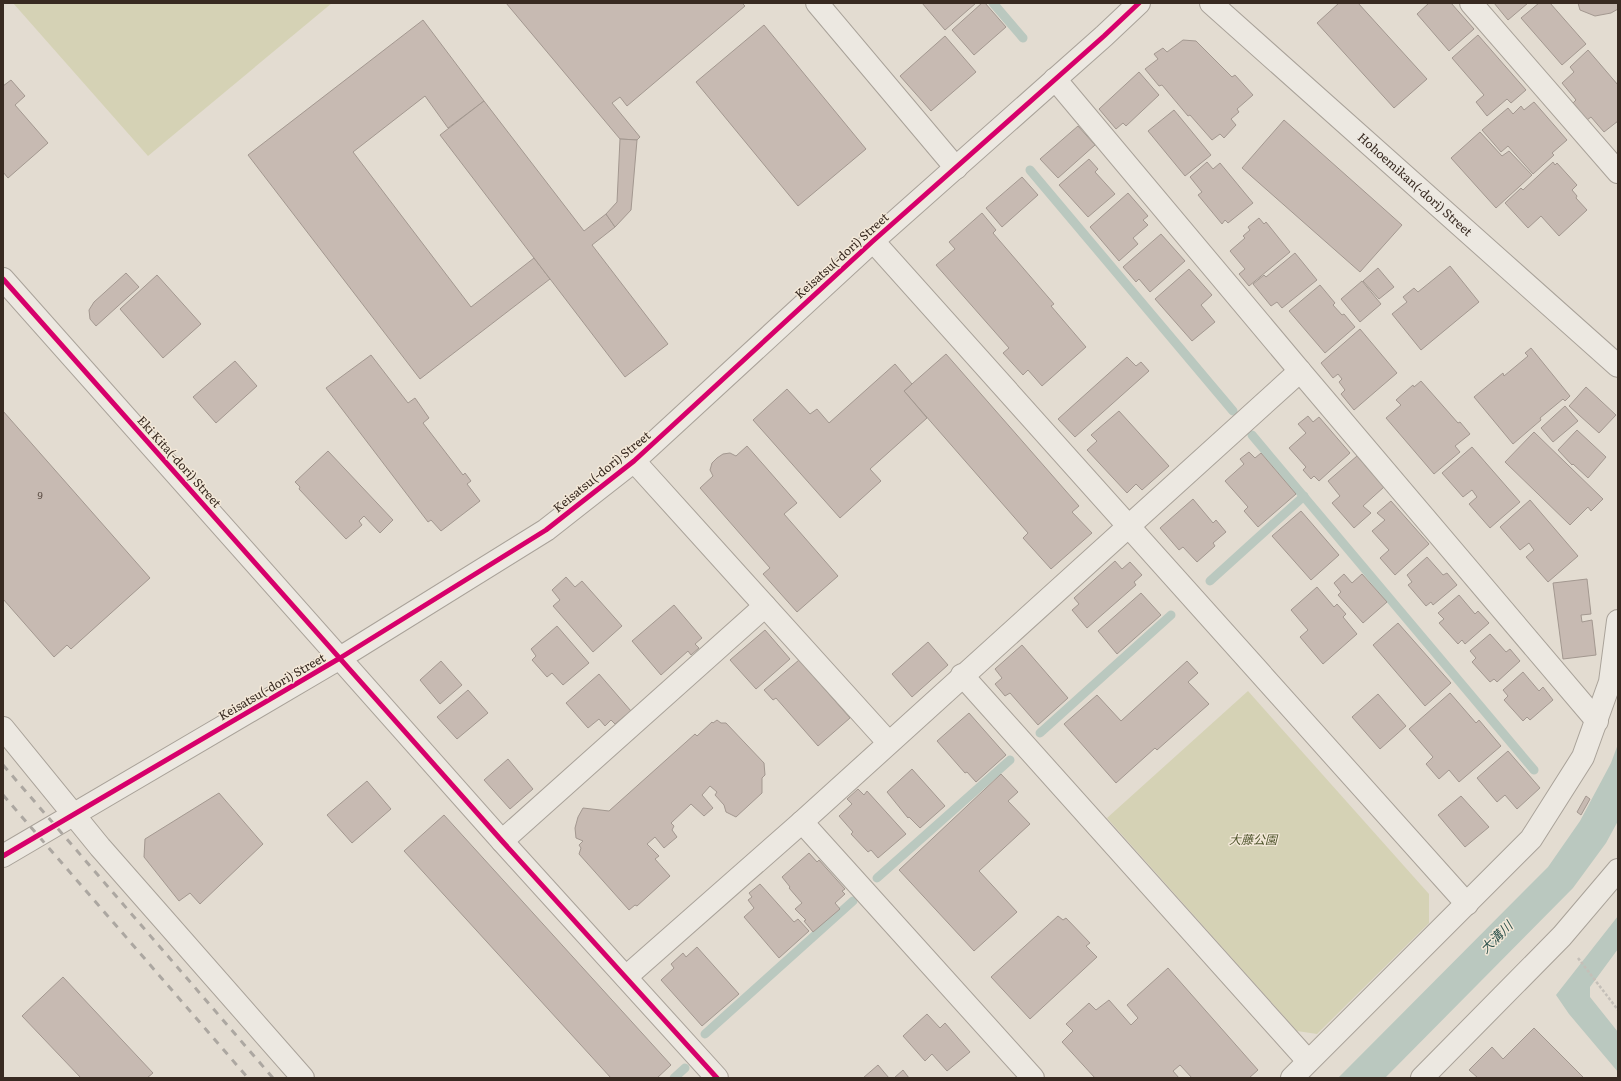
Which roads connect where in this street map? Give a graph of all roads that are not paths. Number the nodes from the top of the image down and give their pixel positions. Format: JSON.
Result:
{"nodes":[{"id":1,"x":817,"y":3,"type":"edge"},
{"id":2,"x":1139,"y":3,"type":"edge"},
{"id":3,"x":1211,"y":3,"type":"edge"},
{"id":4,"x":1471,"y":3,"type":"edge"},
{"id":5,"x":1055,"y":79,"type":"junction"},
{"id":6,"x":956,"y":168,"type":"junction"},
{"id":7,"x":1618,"y":172,"type":"edge"},
{"id":8,"x":873,"y":240,"type":"junction"},
{"id":9,"x":6,"y":289,"type":"edge"},
{"id":10,"x":1618,"y":366,"type":"edge"},
{"id":11,"x":1300,"y":371,"type":"junction"},
{"id":12,"x":634,"y":461,"type":"junction"},
{"id":13,"x":1128,"y":526,"type":"junction"},
{"id":14,"x":765,"y":606,"type":"junction"},
{"id":15,"x":1618,"y":621,"type":"edge"},
{"id":16,"x":340,"y":658,"type":"junction"},
{"id":17,"x":962,"y":675,"type":"junction"},
{"id":18,"x":1597,"y":721,"type":"junction"},
{"id":19,"x":3,"y":728,"type":"edge"},
{"id":20,"x":888,"y":742,"type":"junction"},
{"id":21,"x":73,"y":814,"type":"junction"},
{"id":22,"x":802,"y":822,"type":"junction"},
{"id":23,"x":502,"y":840,"type":"junction"},
{"id":24,"x":3,"y":856,"type":"edge"},
{"id":25,"x":1618,"y":870,"type":"edge"},
{"id":26,"x":1467,"y":904,"type":"junction"},
{"id":27,"x":626,"y":977,"type":"junction"},
{"id":28,"x":1308,"y":1062,"type":"junction"},
{"id":29,"x":303,"y":1078,"type":"edge"},
{"id":30,"x":717,"y":1078,"type":"edge"},
{"id":31,"x":1033,"y":1078,"type":"edge"},
{"id":32,"x":1292,"y":1078,"type":"edge"},
{"id":33,"x":1422,"y":1078,"type":"edge"}],
"edges":[{"from":1,"to":6,"type":"street"},
{"from":2,"to":5,"type":"street","name":"Keisatsu(-dori) Street"},
{"from":3,"to":10,"type":"street","name":"Hohoemikan(-dori) Street"},
{"from":4,"to":7,"type":"street"},
{"from":5,"to":6,"type":"street","name":"Keisatsu(-dori) Street"},
{"from":5,"to":11,"type":"street"},
{"from":6,"to":8,"type":"street","name":"Keisatsu(-dori) Street"},
{"from":8,"to":12,"type":"street","name":"Keisatsu(-dori) Street"},
{"from":8,"to":13,"type":"street"},
{"from":9,"to":16,"type":"street","name":"Eki Kita(-dori) Street"},
{"from":11,"to":13,"type":"street"},
{"from":11,"to":18,"type":"street"},
{"from":12,"to":14,"type":"street"},
{"from":12,"to":16,"type":"street","name":"Keisatsu(-dori) Street"},
{"from":13,"to":17,"type":"street"},
{"from":13,"to":26,"type":"street"},
{"from":14,"to":20,"type":"street"},
{"from":14,"to":23,"type":"street"},
{"from":15,"to":18,"type":"street"},
{"from":16,"to":21,"type":"street","name":"Keisatsu(-dori) Street"},
{"from":16,"to":23,"type":"street","name":"Eki Kita(-dori) Street"},
{"from":17,"to":20,"type":"street"},
{"from":17,"to":28,"type":"street"},
{"from":18,"to":26,"type":"street"},
{"from":19,"to":21,"type":"street"},
{"from":20,"to":22,"type":"street"},
{"from":21,"to":24,"type":"street","name":"Keisatsu(-dori) Street"},
{"from":21,"to":29,"type":"street"},
{"from":22,"to":27,"type":"street"},
{"from":22,"to":31,"type":"street"},
{"from":23,"to":27,"type":"street","name":"Eki Kita(-dori) Street"},
{"from":25,"to":33,"type":"street"},
{"from":26,"to":28,"type":"street"},
{"from":27,"to":30,"type":"street","name":"Eki Kita(-dori) Street"},
{"from":28,"to":32,"type":"street"}]}
